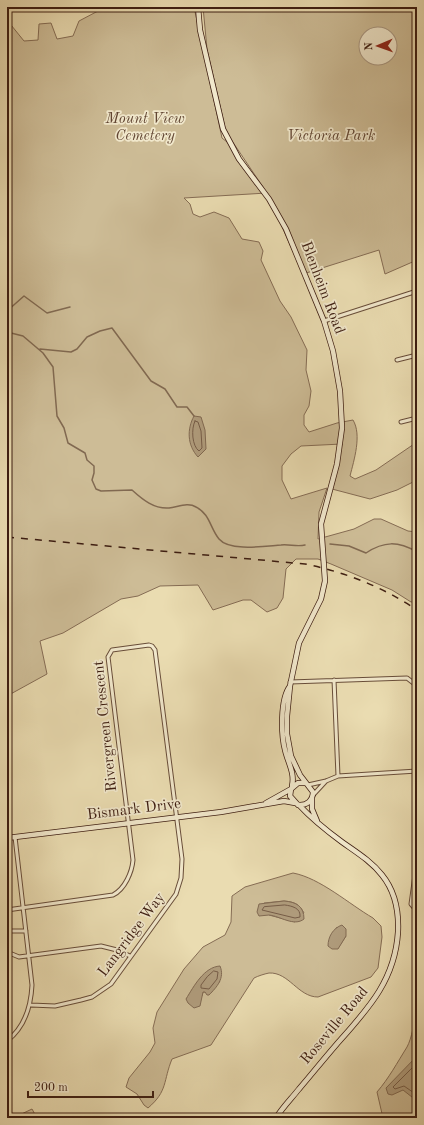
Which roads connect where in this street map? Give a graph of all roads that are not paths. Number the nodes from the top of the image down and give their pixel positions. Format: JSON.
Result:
{"nodes":[{"id":1,"x":198,"y":7,"type":"edge"},
{"id":2,"x":417,"y":291,"type":"edge"},
{"id":3,"x":324,"y":321,"type":"junction"},
{"id":4,"x":417,"y":355,"type":"edge"},
{"id":5,"x":397,"y":360,"type":"dead end"},
{"id":6,"x":417,"y":418,"type":"edge"},
{"id":7,"x":401,"y":422,"type":"dead end"},
{"id":8,"x":334,"y":680,"type":"junction"},
{"id":9,"x":290,"y":684,"type":"junction"},
{"id":10,"x":417,"y":704,"type":"edge"},
{"id":11,"x":417,"y":771,"type":"edge"},
{"id":12,"x":338,"y":776,"type":"junction"},
{"id":13,"x":326,"y":781,"type":"junction"},
{"id":14,"x":307,"y":784,"type":"junction"},
{"id":15,"x":292,"y":788,"type":"junction"},
{"id":16,"x":312,"y":797,"type":"junction"},
{"id":17,"x":297,"y":804,"type":"junction"},
{"id":18,"x":263,"y":805,"type":"junction"},
{"id":19,"x":176,"y":817,"type":"junction"},
{"id":20,"x":317,"y":821,"type":"junction"},
{"id":21,"x":128,"y":823,"type":"junction"},
{"id":22,"x":15,"y":837,"type":"junction"},
{"id":23,"x":7,"y":838,"type":"edge"},
{"id":24,"x":417,"y":873,"type":"edge"},
{"id":25,"x":23,"y":907,"type":"junction"},
{"id":26,"x":7,"y":910,"type":"edge"},
{"id":27,"x":417,"y":911,"type":"edge"},
{"id":28,"x":7,"y":931,"type":"edge"},
{"id":29,"x":26,"y":931,"type":"junction"},
{"id":30,"x":7,"y":952,"type":"edge"},
{"id":31,"x":29,"y":956,"type":"junction"},
{"id":32,"x":130,"y":956,"type":"junction"},
{"id":33,"x":31,"y":1004,"type":"junction"},
{"id":34,"x":7,"y":1041,"type":"edge"},
{"id":35,"x":276,"y":1118,"type":"edge"}],
"edges":[{"from":1,"to":3,"type":"main road","name":"Blenheim Road"},
{"from":2,"to":3,"type":"street"},
{"from":3,"to":9,"type":"main road","name":"Blenheim Road"},
{"from":4,"to":5,"type":"street"},
{"from":6,"to":7,"type":"street"},
{"from":8,"to":9,"type":"street"},
{"from":8,"to":10,"type":"street"},
{"from":8,"to":12,"type":"street"},
{"from":9,"to":14,"type":"main road","name":"Blenheim Road"},
{"from":9,"to":15,"type":"main road","name":"Blenheim Road"},
{"from":11,"to":12,"type":"street"},
{"from":12,"to":13,"type":"street"},
{"from":13,"to":14,"type":"street"},
{"from":13,"to":16,"type":"street"},
{"from":14,"to":15,"type":"main road"},
{"from":14,"to":16,"type":"main road"},
{"from":15,"to":17,"type":"main road"},
{"from":15,"to":18,"type":"main road","name":"Bismark Drive"},
{"from":16,"to":17,"type":"main road"},
{"from":16,"to":20,"type":"main road"},
{"from":17,"to":18,"type":"main road","name":"Bismark Drive"},
{"from":17,"to":20,"type":"main road"},
{"from":18,"to":19,"type":"main road","name":"Bismark Drive"},
{"from":19,"to":21,"type":"main road","name":"Bismark Drive"},
{"from":19,"to":21,"type":"street","name":"Rivergreen Crescent"},
{"from":19,"to":32,"type":"street","name":"Langridge Way"},
{"from":20,"to":35,"type":"main road","name":"Roseville Road"},
{"from":21,"to":22,"type":"main road","name":"Bismark Drive"},
{"from":21,"to":25,"type":"street"},
{"from":22,"to":23,"type":"main road","name":"Bismark Drive"},
{"from":22,"to":25,"type":"street"},
{"from":24,"to":27,"type":"street"},
{"from":25,"to":26,"type":"street"},
{"from":25,"to":29,"type":"street"},
{"from":28,"to":29,"type":"street"},
{"from":29,"to":31,"type":"street"},
{"from":30,"to":31,"type":"street"},
{"from":31,"to":32,"type":"street"},
{"from":31,"to":33,"type":"street"},
{"from":32,"to":33,"type":"street","name":"Langridge Way"},
{"from":33,"to":34,"type":"street"}]}
